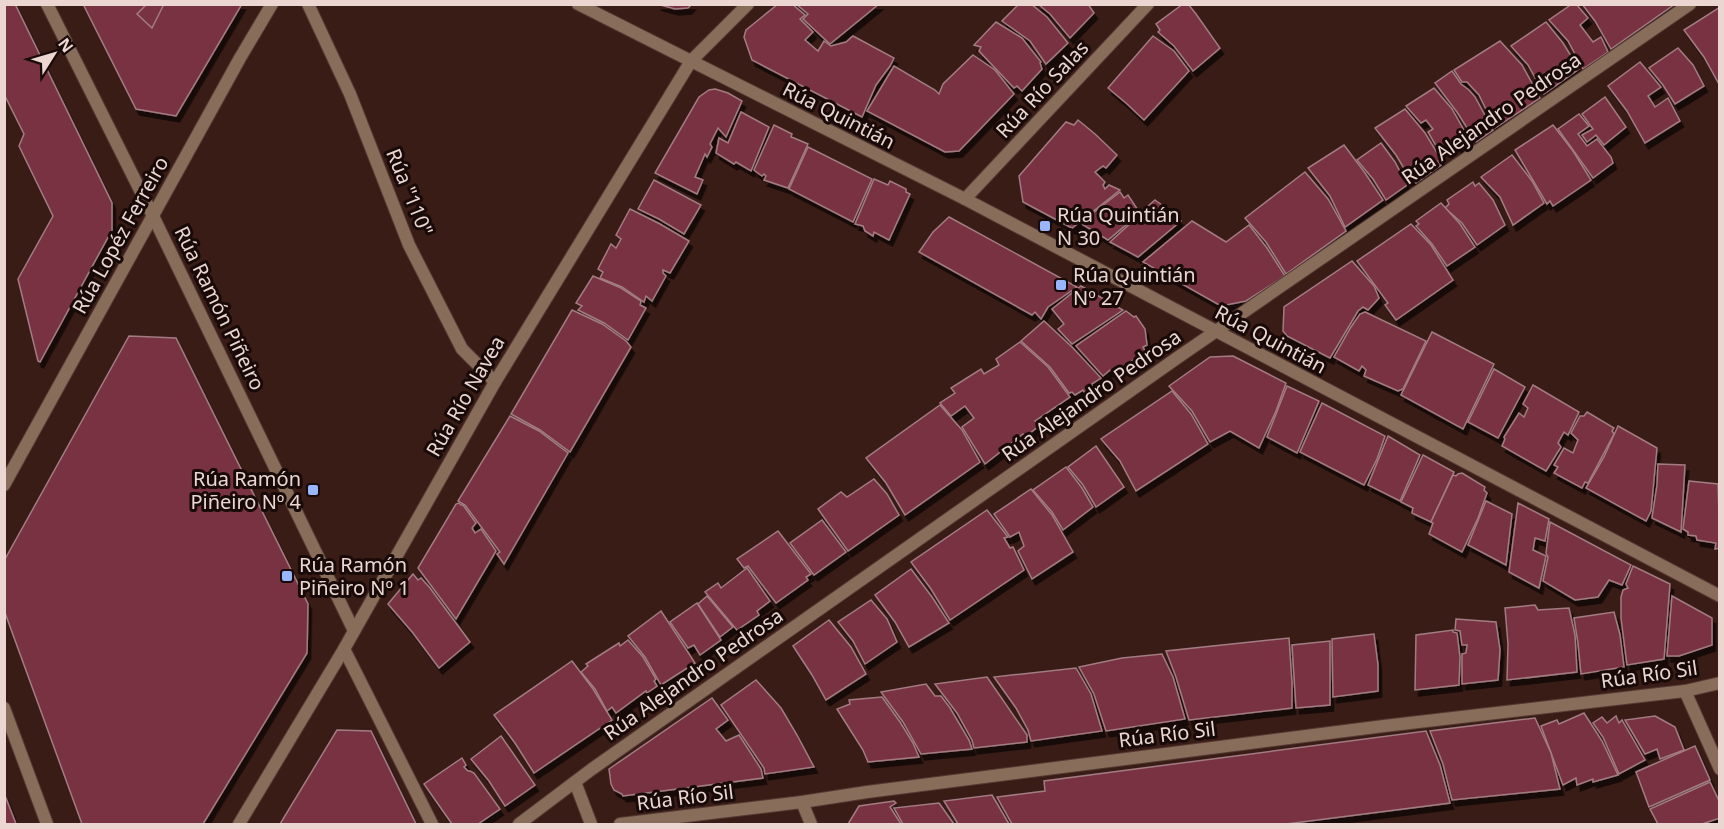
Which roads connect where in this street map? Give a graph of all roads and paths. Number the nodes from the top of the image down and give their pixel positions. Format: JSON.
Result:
{"nodes":[{"id":1,"x":47,"y":4,"type":"edge"},
{"id":2,"x":272,"y":4,"type":"edge"},
{"id":3,"x":308,"y":4,"type":"edge"},
{"id":4,"x":578,"y":4,"type":"edge"},
{"id":5,"x":748,"y":4,"type":"edge"},
{"id":6,"x":1148,"y":4,"type":"edge"},
{"id":7,"x":1690,"y":4,"type":"edge"},
{"id":8,"x":690,"y":61,"type":"junction"},
{"id":9,"x":965,"y":200,"type":"junction"},
{"id":10,"x":153,"y":216,"type":"junction"},
{"id":11,"x":1216,"y":332,"type":"junction"},
{"id":12,"x":495,"y":382,"type":"junction"},
{"id":13,"x":4,"y":485,"type":"edge"},
{"id":14,"x":1719,"y":596,"type":"edge"},
{"id":15,"x":354,"y":631,"type":"junction"},
{"id":16,"x":344,"y":649,"type":"junction"},
{"id":17,"x":1719,"y":683,"type":"edge"},
{"id":18,"x":1685,"y":691,"type":"junction"},
{"id":19,"x":4,"y":708,"type":"edge"},
{"id":20,"x":1719,"y":769,"type":"edge"},
{"id":21,"x":575,"y":782,"type":"junction"},
{"id":22,"x":802,"y":802,"type":"junction"},
{"id":23,"x":47,"y":825,"type":"edge"},
{"id":24,"x":239,"y":825,"type":"edge"},
{"id":25,"x":432,"y":825,"type":"edge"},
{"id":26,"x":519,"y":825,"type":"edge"},
{"id":27,"x":591,"y":825,"type":"edge"},
{"id":28,"x":620,"y":825,"type":"edge"},
{"id":29,"x":811,"y":825,"type":"edge"}],
"edges":[{"from":1,"to":10,"type":"street","name":"Rúa Ramón Piñeiro"},
{"from":2,"to":10,"type":"street","name":"Rúa Lopéz Ferreiro"},
{"from":3,"to":12,"type":"street","name":"Rúa \"110\""},
{"from":4,"to":8,"type":"street","name":"Rúa Quintián"},
{"from":5,"to":8,"type":"street","name":"Rúa Río Navea"},
{"from":6,"to":9,"type":"street","name":"Rúa Río Salas"},
{"from":7,"to":11,"type":"street","name":"Rúa Alejandro Pedrosa"},
{"from":8,"to":9,"type":"street","name":"Rúa Quintián"},
{"from":8,"to":12,"type":"street","name":"Rúa Río Navea"},
{"from":9,"to":11,"type":"street","name":"Rúa Quintián"},
{"from":10,"to":13,"type":"street","name":"Rúa Lopéz Ferreiro"},
{"from":10,"to":15,"type":"street","name":"Rúa Ramón Piñeiro"},
{"from":11,"to":14,"type":"street","name":"Rúa Quintián"},
{"from":11,"to":21,"type":"street","name":"Rúa Alejandro Pedrosa"},
{"from":12,"to":15,"type":"street","name":"Rúa Río Navea"},
{"from":15,"to":16,"type":"street","name":"Rúa Río Navea"},
{"from":16,"to":24,"type":"street","name":"Rúa Río Navea"},
{"from":16,"to":25,"type":"street"},
{"from":17,"to":18,"type":"street","name":"Rúa Río Sil"},
{"from":18,"to":20,"type":"street"},
{"from":18,"to":22,"type":"street","name":"Rúa Río Sil"},
{"from":19,"to":23,"type":"street"},
{"from":21,"to":26,"type":"street","name":"Rúa Alejandro Pedrosa"},
{"from":21,"to":27,"type":"street"},
{"from":22,"to":28,"type":"street","name":"Rúa Río Sil"},
{"from":22,"to":29,"type":"street"}]}
